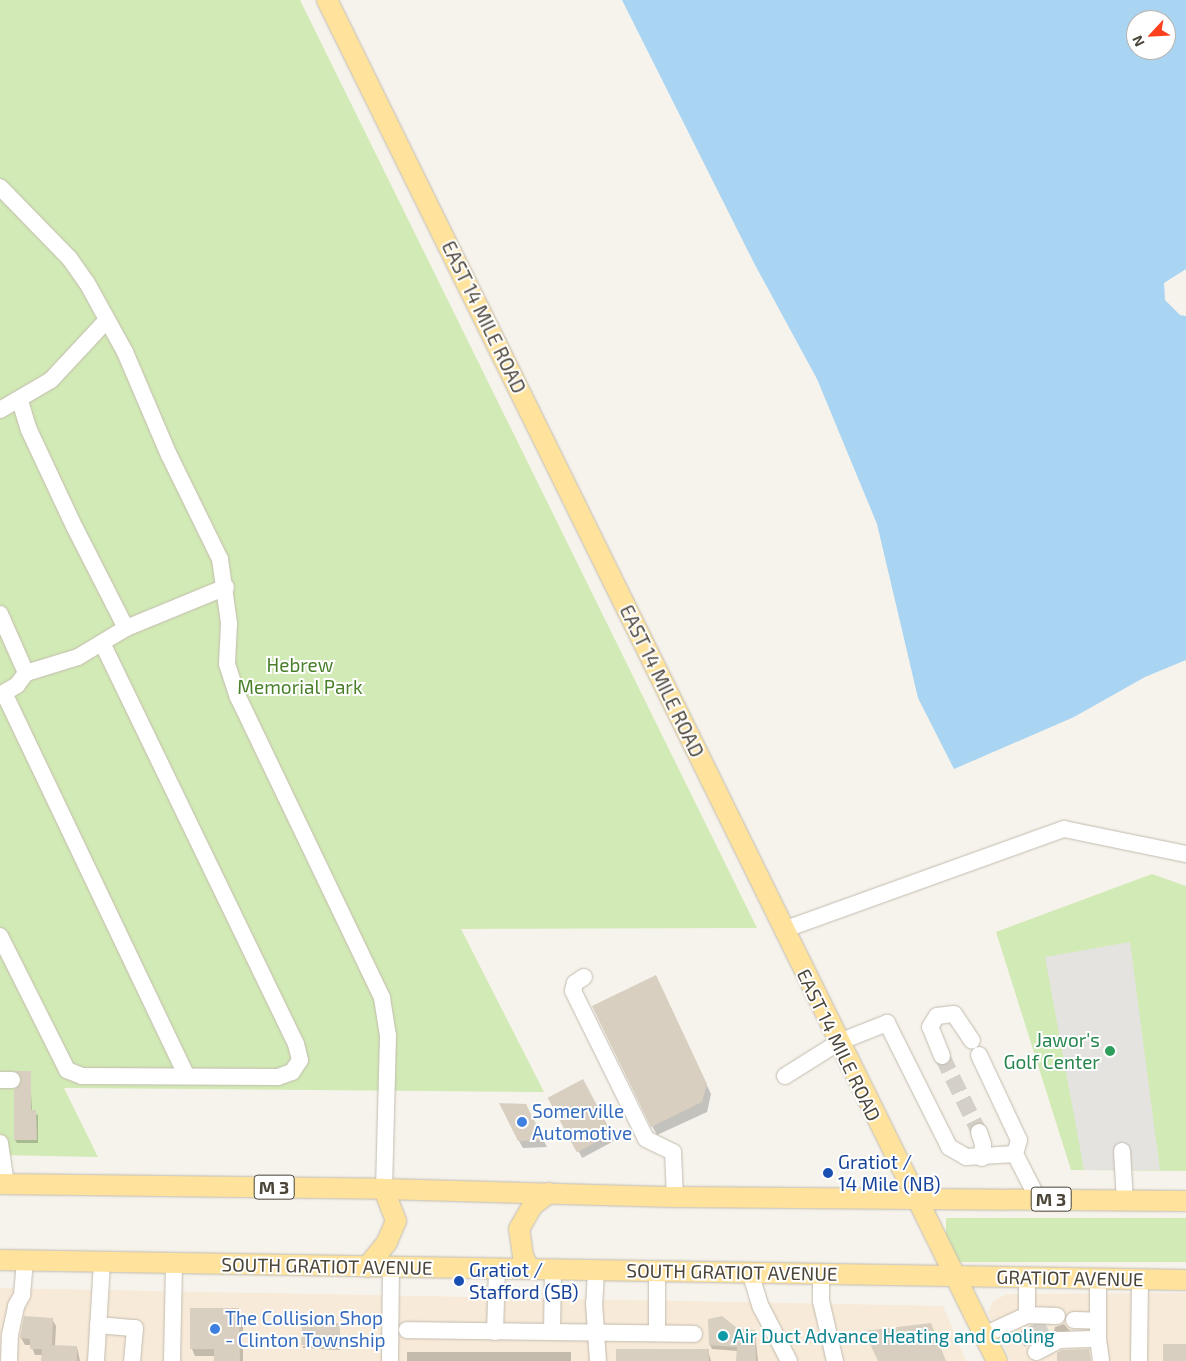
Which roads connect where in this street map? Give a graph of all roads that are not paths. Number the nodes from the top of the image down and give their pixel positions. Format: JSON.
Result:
{"nodes":[{"id":1,"x":327,"y":0,"type":"edge"},
{"id":2,"x":0,"y":187,"type":"edge"},
{"id":3,"x":107,"y":320,"type":"junction"},
{"id":4,"x":20,"y":401,"type":"junction"},
{"id":5,"x":0,"y":410,"type":"edge"},
{"id":6,"x":226,"y":587,"type":"junction"},
{"id":7,"x":0,"y":614,"type":"edge"},
{"id":8,"x":126,"y":628,"type":"junction"},
{"id":9,"x":102,"y":643,"type":"junction"},
{"id":10,"x":26,"y":673,"type":"junction"},
{"id":11,"x":2,"y":694,"type":"edge"},
{"id":12,"x":1186,"y":854,"type":"edge"},
{"id":13,"x":783,"y":930,"type":"junction"},
{"id":14,"x":0,"y":936,"type":"edge"},
{"id":15,"x":584,"y":977,"type":"dead end"},
{"id":16,"x":838,"y":1042,"type":"junction"},
{"id":17,"x":942,"y":1056,"type":"tunnel mouth"},
{"id":18,"x":188,"y":1076,"type":"junction"},
{"id":19,"x":785,"y":1076,"type":"dead end"},
{"id":20,"x":979,"y":1132,"type":"tunnel mouth"},
{"id":21,"x":0,"y":1143,"type":"edge"},
{"id":22,"x":1122,"y":1152,"type":"dead end"},
{"id":23,"x":1015,"y":1154,"type":"junction"},
{"id":24,"x":982,"y":1158,"type":"junction"},
{"id":25,"x":3,"y":1184,"type":"edge"},
{"id":26,"x":384,"y":1188,"type":"junction"},
{"id":27,"x":549,"y":1193,"type":"junction"},
{"id":28,"x":676,"y":1197,"type":"junction"},
{"id":29,"x":916,"y":1198,"type":"junction"},
{"id":30,"x":1038,"y":1199,"type":"junction"},
{"id":31,"x":1125,"y":1201,"type":"junction"},
{"id":32,"x":1186,"y":1201,"type":"edge"},
{"id":33,"x":0,"y":1260,"type":"edge"},
{"id":34,"x":26,"y":1260,"type":"junction"},
{"id":35,"x":102,"y":1262,"type":"junction"},
{"id":36,"x":174,"y":1264,"type":"junction"},
{"id":37,"x":368,"y":1267,"type":"junction"},
{"id":38,"x":391,"y":1268,"type":"junction"},
{"id":39,"x":497,"y":1268,"type":"junction"},
{"id":40,"x":529,"y":1268,"type":"junction"},
{"id":41,"x":552,"y":1269,"type":"junction"},
{"id":42,"x":596,"y":1270,"type":"junction"},
{"id":43,"x":657,"y":1271,"type":"junction"},
{"id":44,"x":750,"y":1272,"type":"junction"},
{"id":45,"x":821,"y":1273,"type":"junction"},
{"id":46,"x":954,"y":1274,"type":"junction"},
{"id":47,"x":1027,"y":1277,"type":"junction"},
{"id":48,"x":1098,"y":1278,"type":"junction"},
{"id":49,"x":1140,"y":1279,"type":"junction"},
{"id":50,"x":1186,"y":1280,"type":"edge"},
{"id":51,"x":1057,"y":1316,"type":"dead end"},
{"id":52,"x":1027,"y":1320,"type":"junction"},
{"id":53,"x":1074,"y":1320,"type":"dead end"},
{"id":54,"x":1098,"y":1321,"type":"junction"},
{"id":55,"x":98,"y":1325,"type":"junction"},
{"id":56,"x":407,"y":1330,"type":"dead end"},
{"id":57,"x":597,"y":1331,"type":"junction"},
{"id":58,"x":495,"y":1332,"type":"junction"},
{"id":59,"x":552,"y":1332,"type":"junction"},
{"id":60,"x":657,"y":1333,"type":"junction"},
{"id":61,"x":694,"y":1334,"type":"dead end"},
{"id":62,"x":984,"y":1335,"type":"junction"},
{"id":63,"x":1098,"y":1339,"type":"junction"},
{"id":64,"x":1039,"y":1348,"type":"edge"},
{"id":65,"x":9,"y":1361,"type":"edge"},
{"id":66,"x":96,"y":1361,"type":"edge"},
{"id":67,"x":132,"y":1361,"type":"edge"},
{"id":68,"x":172,"y":1361,"type":"edge"},
{"id":69,"x":390,"y":1361,"type":"edge"},
{"id":70,"x":598,"y":1361,"type":"edge"},
{"id":71,"x":789,"y":1361,"type":"edge"},
{"id":72,"x":835,"y":1361,"type":"edge"},
{"id":73,"x":997,"y":1361,"type":"edge"},
{"id":74,"x":1101,"y":1361,"type":"edge"},
{"id":75,"x":1139,"y":1361,"type":"edge"}],
"edges":[{"from":1,"to":13,"type":"main road","name":"EAST 14 MILE ROAD"},
{"from":2,"to":3,"type":"street"},
{"from":3,"to":4,"type":"street"},
{"from":3,"to":6,"type":"street"},
{"from":4,"to":5,"type":"street"},
{"from":4,"to":8,"type":"street"},
{"from":6,"to":8,"type":"street"},
{"from":6,"to":26,"type":"street"},
{"from":7,"to":10,"type":"street"},
{"from":8,"to":9,"type":"street"},
{"from":9,"to":10,"type":"street"},
{"from":9,"to":18,"type":"street"},
{"from":10,"to":11,"type":"street"},
{"from":11,"to":18,"type":"street"},
{"from":12,"to":13,"type":"street"},
{"from":13,"to":16,"type":"main road","name":"EAST 14 MILE ROAD"},
{"from":14,"to":18,"type":"street"},
{"from":15,"to":28,"type":"street"},
{"from":16,"to":19,"type":"street"},
{"from":16,"to":24,"type":"street"},
{"from":16,"to":29,"type":"main road","name":"EAST 14 MILE ROAD"},
{"from":17,"to":23,"type":"street"},
{"from":20,"to":24,"type":"street"},
{"from":21,"to":25,"type":"street"},
{"from":22,"to":31,"type":"street"},
{"from":23,"to":24,"type":"street"},
{"from":23,"to":30,"type":"street"},
{"from":25,"to":26,"type":"main road","number":"M 3"},
{"from":26,"to":27,"type":"main road","number":"M 3"},
{"from":26,"to":37,"type":"main road"},
{"from":27,"to":28,"type":"main road","number":"M 3"},
{"from":27,"to":40,"type":"main road"},
{"from":28,"to":29,"type":"main road","number":"M 3"},
{"from":29,"to":30,"type":"main road","number":"M 3"},
{"from":29,"to":46,"type":"main road","name":"EAST 14 MILE ROAD"},
{"from":30,"to":31,"type":"main road","number":"M 3"},
{"from":31,"to":32,"type":"main road","number":"M 3"},
{"from":33,"to":34,"type":"main road","name":"SOUTH GRATIOT AVENUE"},
{"from":34,"to":35,"type":"main road","name":"SOUTH GRATIOT AVENUE"},
{"from":34,"to":65,"type":"street"},
{"from":35,"to":36,"type":"main road","name":"SOUTH GRATIOT AVENUE"},
{"from":35,"to":55,"type":"street"},
{"from":36,"to":37,"type":"main road","name":"SOUTH GRATIOT AVENUE"},
{"from":36,"to":68,"type":"street"},
{"from":37,"to":38,"type":"main road","name":"SOUTH GRATIOT AVENUE"},
{"from":38,"to":39,"type":"main road","name":"SOUTH GRATIOT AVENUE"},
{"from":38,"to":69,"type":"street"},
{"from":39,"to":40,"type":"main road","name":"SOUTH GRATIOT AVENUE"},
{"from":39,"to":58,"type":"street"},
{"from":40,"to":41,"type":"main road","name":"SOUTH GRATIOT AVENUE"},
{"from":41,"to":42,"type":"main road","name":"SOUTH GRATIOT AVENUE"},
{"from":41,"to":59,"type":"street"},
{"from":42,"to":43,"type":"main road","name":"SOUTH GRATIOT AVENUE"},
{"from":42,"to":57,"type":"street"},
{"from":43,"to":44,"type":"main road","name":"SOUTH GRATIOT AVENUE"},
{"from":43,"to":60,"type":"street"},
{"from":44,"to":45,"type":"main road","name":"SOUTH GRATIOT AVENUE"},
{"from":44,"to":71,"type":"street"},
{"from":45,"to":46,"type":"main road","name":"SOUTH GRATIOT AVENUE"},
{"from":45,"to":72,"type":"street"},
{"from":46,"to":47,"type":"main road","name":"GRATIOT AVENUE"},
{"from":46,"to":62,"type":"main road","name":"EAST 14 MILE ROAD"},
{"from":47,"to":48,"type":"main road","name":"GRATIOT AVENUE"},
{"from":47,"to":52,"type":"street"},
{"from":48,"to":49,"type":"main road","name":"GRATIOT AVENUE"},
{"from":48,"to":54,"type":"street"},
{"from":49,"to":50,"type":"main road","name":"GRATIOT AVENUE"},
{"from":49,"to":75,"type":"street"},
{"from":51,"to":52,"type":"street"},
{"from":52,"to":62,"type":"street"},
{"from":53,"to":54,"type":"street"},
{"from":54,"to":63,"type":"street"},
{"from":55,"to":66,"type":"street"},
{"from":55,"to":67,"type":"street"},
{"from":56,"to":58,"type":"street"},
{"from":57,"to":59,"type":"street"},
{"from":57,"to":60,"type":"street"},
{"from":57,"to":70,"type":"street"},
{"from":58,"to":59,"type":"street"},
{"from":60,"to":61,"type":"street"},
{"from":62,"to":73,"type":"main road","name":"EAST 14 MILE ROAD"},
{"from":63,"to":64,"type":"street"},
{"from":63,"to":74,"type":"street"}]}
